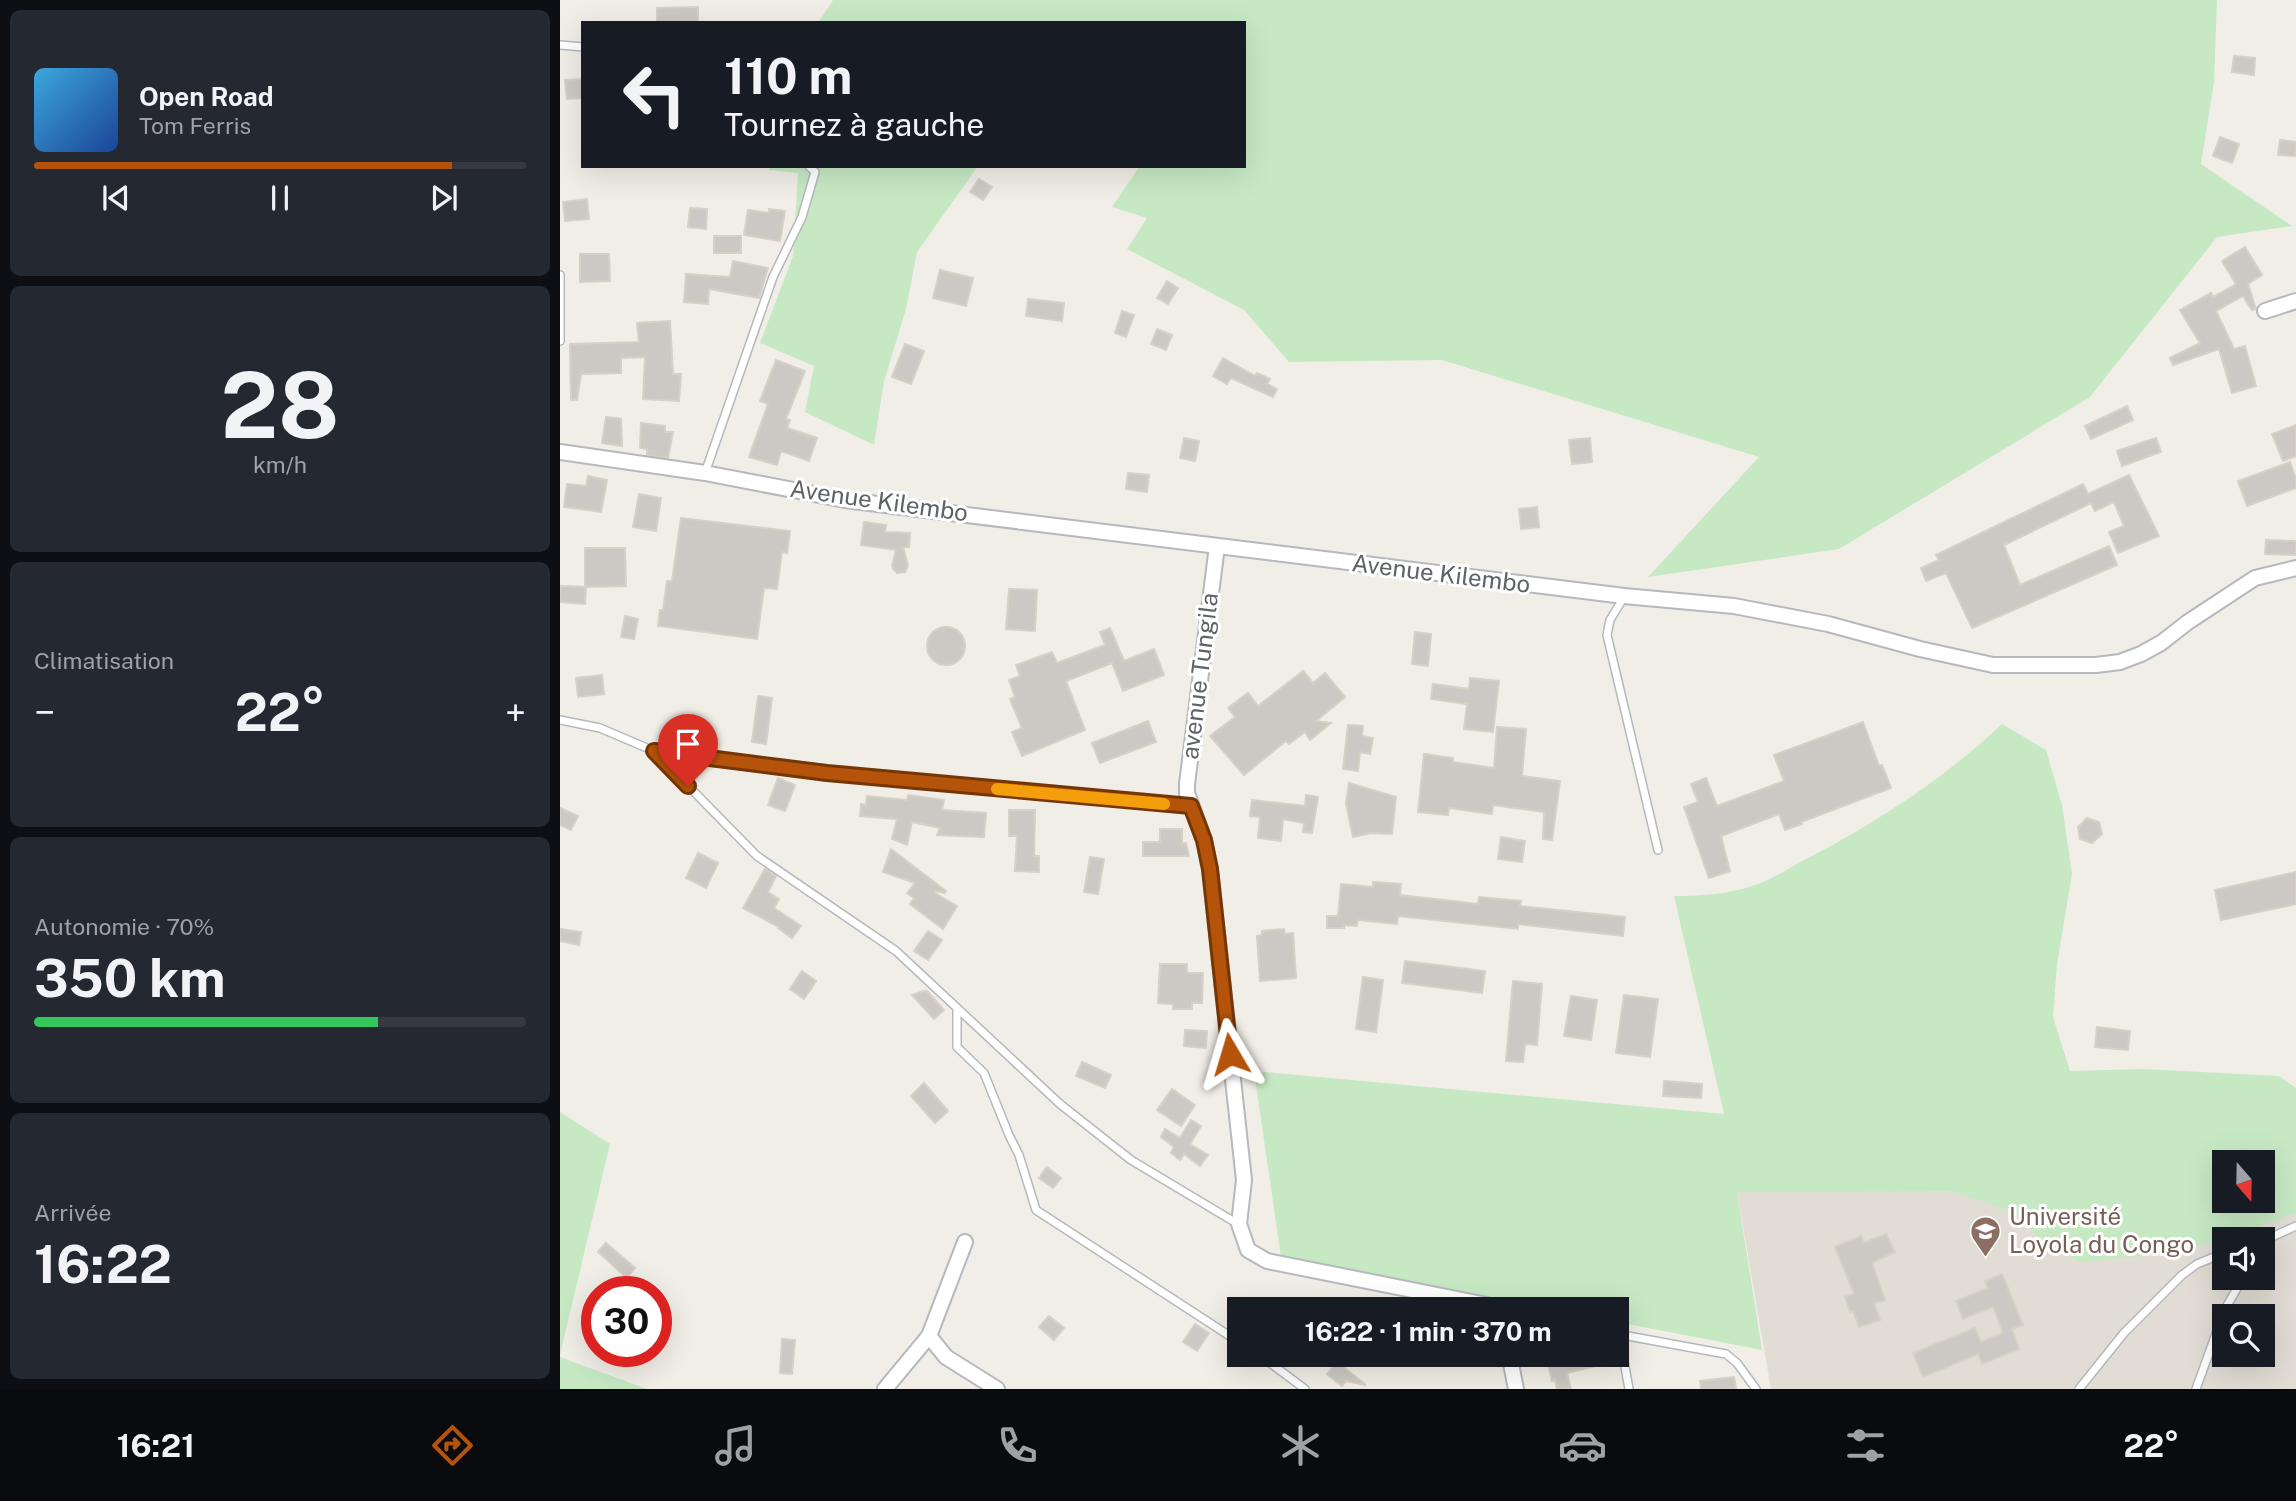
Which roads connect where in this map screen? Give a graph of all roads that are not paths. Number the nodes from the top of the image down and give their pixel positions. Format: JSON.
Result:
{"nodes":[{"id":1,"x":560,"y":45,"type":"edge"},
{"id":2,"x":581,"y":47,"type":"edge"},
{"id":3,"x":811,"y":168,"type":"edge"},
{"id":4,"x":560,"y":275,"type":"edge"},
{"id":5,"x":2296,"y":301,"type":"edge"},
{"id":6,"x":2265,"y":311,"type":"dead end"},
{"id":7,"x":560,"y":341,"type":"edge"},
{"id":8,"x":560,"y":452,"type":"edge"},
{"id":9,"x":705,"y":472,"type":"junction"},
{"id":10,"x":1217,"y":546,"type":"junction"},
{"id":11,"x":2296,"y":568,"type":"edge"},
{"id":12,"x":1624,"y":596,"type":"junction"},
{"id":13,"x":560,"y":720,"type":"edge"},
{"id":14,"x":654,"y":751,"type":"junction"},
{"id":15,"x":1191,"y":806,"type":"junction"},
{"id":16,"x":1658,"y":850,"type":"dead end"},
{"id":17,"x":957,"y":1008,"type":"junction"},
{"id":18,"x":1239,"y":1224,"type":"junction"},
{"id":19,"x":2296,"y":1226,"type":"edge"},
{"id":20,"x":2275,"y":1235,"type":"edge"},
{"id":21,"x":965,"y":1242,"type":"dead end"},
{"id":22,"x":2212,"y":1258,"type":"edge"},
{"id":23,"x":2236,"y":1290,"type":"edge"},
{"id":24,"x":1440,"y":1297,"type":"edge"},
{"id":25,"x":1227,"y":1334,"type":"edge"},
{"id":26,"x":929,"y":1336,"type":"junction"},
{"id":27,"x":1629,"y":1336,"type":"edge"},
{"id":28,"x":1275,"y":1367,"type":"edge"},
{"id":29,"x":1512,"y":1367,"type":"edge"},
{"id":30,"x":1625,"y":1367,"type":"edge"},
{"id":31,"x":885,"y":1389,"type":"edge"},
{"id":32,"x":997,"y":1389,"type":"edge"},
{"id":33,"x":1305,"y":1389,"type":"edge"},
{"id":34,"x":1517,"y":1389,"type":"edge"},
{"id":35,"x":1629,"y":1389,"type":"edge"},
{"id":36,"x":1756,"y":1389,"type":"edge"},
{"id":37,"x":2079,"y":1389,"type":"edge"},
{"id":38,"x":2196,"y":1389,"type":"edge"}],
"edges":[{"from":1,"to":2,"type":"lane"},
{"from":3,"to":9,"type":"lane"},
{"from":4,"to":7,"type":"lane"},
{"from":5,"to":6,"type":"street"},
{"from":8,"to":9,"type":"street","name":"Avenue Kilembo"},
{"from":9,"to":10,"type":"street","name":"Avenue Kilembo"},
{"from":10,"to":12,"type":"street","name":"Avenue Kilembo"},
{"from":10,"to":15,"type":"street","name":"avenue Tungila"},
{"from":11,"to":12,"type":"street","name":"Avenue Kilembo"},
{"from":12,"to":16,"type":"lane"},
{"from":13,"to":14,"type":"lane"},
{"from":14,"to":15,"type":"lane"},
{"from":14,"to":17,"type":"lane"},
{"from":15,"to":18,"type":"street","name":"avenue Tungila"},
{"from":17,"to":18,"type":"lane"},
{"from":17,"to":25,"type":"lane"},
{"from":18,"to":24,"type":"street"},
{"from":19,"to":20,"type":"lane"},
{"from":21,"to":26,"type":"street"},
{"from":22,"to":37,"type":"lane"},
{"from":23,"to":38,"type":"lane"},
{"from":26,"to":31,"type":"street"},
{"from":26,"to":32,"type":"street"},
{"from":27,"to":36,"type":"lane"},
{"from":28,"to":33,"type":"lane"},
{"from":29,"to":34,"type":"street"},
{"from":30,"to":35,"type":"lane"}]}
